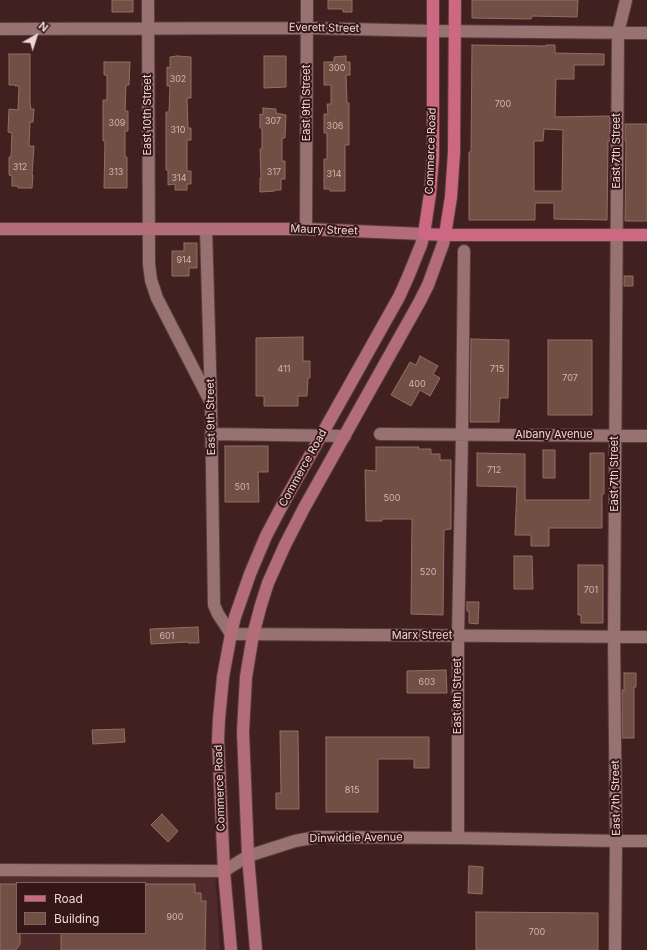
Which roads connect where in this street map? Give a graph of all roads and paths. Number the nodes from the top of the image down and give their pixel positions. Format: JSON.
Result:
{"nodes":[{"id":1,"x":148,"y":0,"type":"edge"},
{"id":2,"x":307,"y":0,"type":"edge"},
{"id":3,"x":433,"y":0,"type":"edge"},
{"id":4,"x":455,"y":0,"type":"edge"},
{"id":5,"x":626,"y":0,"type":"edge"},
{"id":6,"x":147,"y":28,"type":"junction"},
{"id":7,"x":307,"y":28,"type":"junction"},
{"id":8,"x":0,"y":29,"type":"edge"},
{"id":9,"x":433,"y":31,"type":"junction"},
{"id":10,"x":455,"y":31,"type":"junction"},
{"id":11,"x":618,"y":33,"type":"junction"},
{"id":12,"x":647,"y":33,"type":"edge"},
{"id":13,"x":0,"y":229,"type":"edge"},
{"id":14,"x":206,"y":229,"type":"junction"},
{"id":15,"x":306,"y":229,"type":"junction"},
{"id":16,"x":149,"y":230,"type":"junction"},
{"id":17,"x":424,"y":234,"type":"junction"},
{"id":18,"x":616,"y":234,"type":"junction"},
{"id":19,"x":647,"y":234,"type":"edge"},
{"id":20,"x":445,"y":235,"type":"junction"},
{"id":21,"x":464,"y":251,"type":"dead end"},
{"id":22,"x":211,"y":402,"type":"junction"},
{"id":23,"x":211,"y":434,"type":"junction"},
{"id":24,"x":380,"y":434,"type":"dead end"},
{"id":25,"x":322,"y":435,"type":"junction"},
{"id":26,"x":462,"y":435,"type":"junction"},
{"id":27,"x":615,"y":435,"type":"junction"},
{"id":28,"x":345,"y":436,"type":"junction"},
{"id":29,"x":647,"y":436,"type":"edge"},
{"id":30,"x":231,"y":634,"type":"junction"},
{"id":31,"x":253,"y":635,"type":"junction"},
{"id":32,"x":458,"y":636,"type":"junction"},
{"id":33,"x":614,"y":637,"type":"junction"},
{"id":34,"x":647,"y":637,"type":"edge"},
{"id":35,"x":458,"y":838,"type":"junction"},
{"id":36,"x":616,"y":841,"type":"junction"},
{"id":37,"x":647,"y":841,"type":"edge"},
{"id":38,"x":248,"y":856,"type":"junction"},
{"id":39,"x":0,"y":870,"type":"edge"},
{"id":40,"x":224,"y":871,"type":"junction"},
{"id":41,"x":230,"y":950,"type":"edge"},
{"id":42,"x":256,"y":950,"type":"edge"},
{"id":43,"x":615,"y":950,"type":"edge"}],
"edges":[{"from":1,"to":6,"type":"street","name":"East 10th Street"},
{"from":2,"to":7,"type":"street","name":"East 9th Street"},
{"from":3,"to":9,"type":"main road","name":"Commerce Road"},
{"from":4,"to":10,"type":"main road","name":"Commerce Road"},
{"from":5,"to":11,"type":"street","name":"East 7th Street"},
{"from":6,"to":7,"type":"street","name":"Everett Street"},
{"from":6,"to":8,"type":"street","name":"Everett Street"},
{"from":6,"to":16,"type":"street","name":"East 10th Street"},
{"from":7,"to":9,"type":"street","name":"Everett Street"},
{"from":7,"to":15,"type":"street","name":"East 9th Street"},
{"from":9,"to":10,"type":"street","name":"Everett Street"},
{"from":9,"to":17,"type":"main road","name":"Commerce Road"},
{"from":10,"to":11,"type":"street","name":"Everett Street"},
{"from":10,"to":20,"type":"main road","name":"Commerce Road"},
{"from":11,"to":12,"type":"street","name":"Everett Street"},
{"from":11,"to":18,"type":"street","name":"East 7th Street"},
{"from":13,"to":16,"type":"main road","name":"Maury Street"},
{"from":14,"to":15,"type":"main road","name":"Maury Street"},
{"from":14,"to":16,"type":"main road","name":"Maury Street"},
{"from":14,"to":22,"type":"street","name":"East 9th Street"},
{"from":15,"to":17,"type":"main road","name":"Maury Street"},
{"from":16,"to":22,"type":"street","name":"East 10th Street"},
{"from":17,"to":20,"type":"main road","name":"Maury Street"},
{"from":17,"to":25,"type":"main road","name":"Commerce Road"},
{"from":18,"to":19,"type":"main road","name":"Maury Street"},
{"from":18,"to":20,"type":"main road","name":"Maury Street"},
{"from":18,"to":27,"type":"street","name":"East 7th Street"},
{"from":20,"to":28,"type":"main road","name":"Commerce Road"},
{"from":21,"to":26,"type":"street"},
{"from":22,"to":23,"type":"street","name":"East 9th Street"},
{"from":23,"to":25,"type":"street"},
{"from":23,"to":30,"type":"street","name":"East 9th Street"},
{"from":24,"to":26,"type":"street","name":"Albany Avenue"},
{"from":25,"to":28,"type":"street"},
{"from":25,"to":30,"type":"main road","name":"Commerce Road"},
{"from":26,"to":27,"type":"street","name":"Albany Avenue"},
{"from":26,"to":32,"type":"street","name":"East 8th Street"},
{"from":27,"to":29,"type":"street","name":"Albany Avenue"},
{"from":27,"to":33,"type":"street","name":"East 7th Street"},
{"from":28,"to":31,"type":"main road","name":"Commerce Road"},
{"from":30,"to":31,"type":"street","name":"Marx Street"},
{"from":30,"to":40,"type":"main road","name":"Commerce Road"},
{"from":31,"to":32,"type":"street","name":"Marx Street"},
{"from":31,"to":38,"type":"main road","name":"Commerce Road"},
{"from":32,"to":33,"type":"street","name":"Marx Street"},
{"from":32,"to":35,"type":"street","name":"East 8th Street"},
{"from":33,"to":34,"type":"street","name":"Marx Street"},
{"from":33,"to":36,"type":"street","name":"East 7th Street"},
{"from":35,"to":36,"type":"street","name":"Dinwiddie Avenue"},
{"from":35,"to":38,"type":"street","name":"Dinwiddie Avenue"},
{"from":36,"to":37,"type":"street","name":"Dinwiddie Avenue"},
{"from":36,"to":43,"type":"street","name":"East 7th Street"},
{"from":38,"to":40,"type":"street","name":"Dinwiddie Avenue"},
{"from":38,"to":42,"type":"main road","name":"Commerce Road"},
{"from":39,"to":40,"type":"street"},
{"from":40,"to":41,"type":"main road","name":"Commerce Road"}]}
